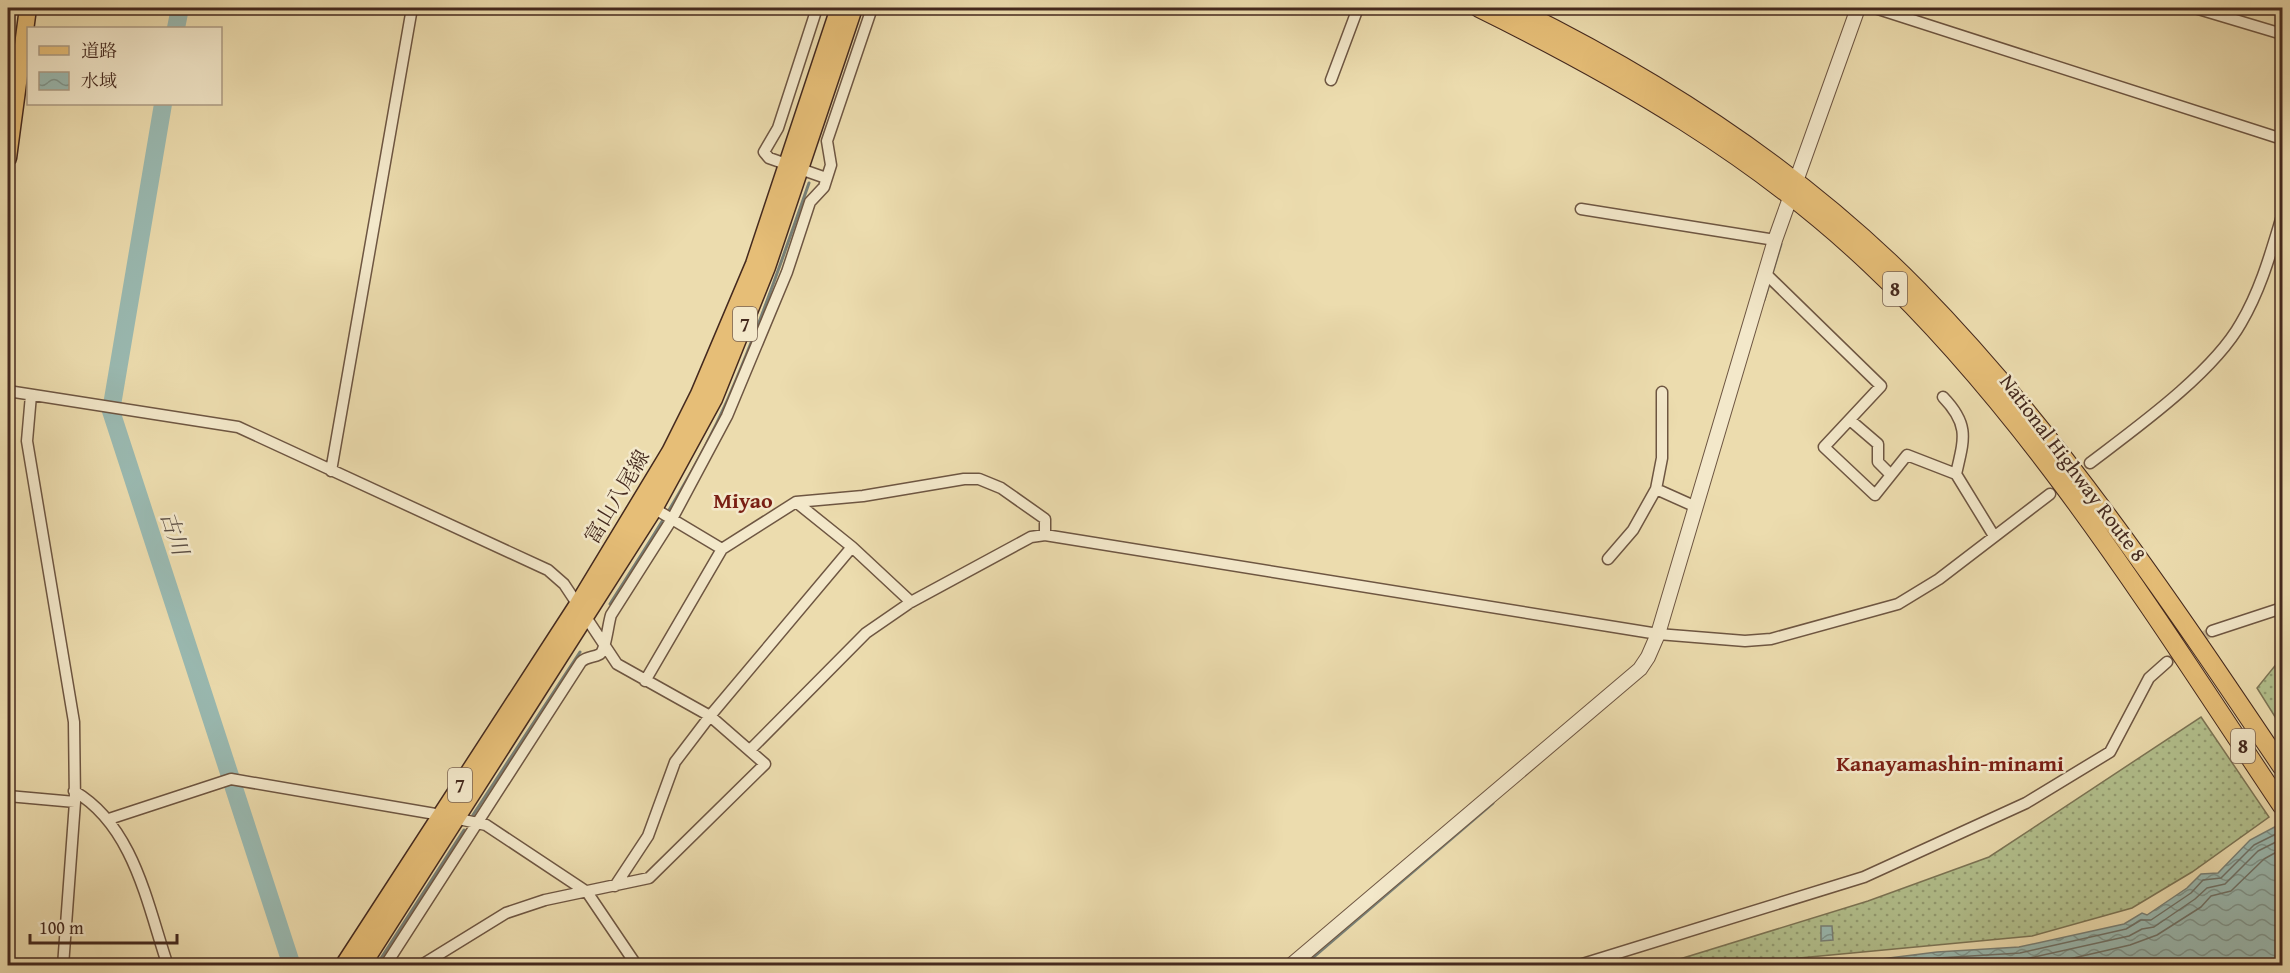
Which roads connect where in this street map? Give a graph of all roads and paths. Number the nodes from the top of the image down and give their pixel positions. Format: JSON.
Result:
{"nodes":[{"id":1,"x":28,"y":8,"type":"edge"},
{"id":2,"x":412,"y":8,"type":"edge"},
{"id":3,"x":817,"y":8,"type":"edge"},
{"id":4,"x":840,"y":8,"type":"edge"},
{"id":5,"x":854,"y":8,"type":"edge"},
{"id":6,"x":872,"y":8,"type":"edge"},
{"id":7,"x":1358,"y":8,"type":"edge"},
{"id":8,"x":1479,"y":8,"type":"edge"},
{"id":9,"x":1513,"y":8,"type":"edge"},
{"id":10,"x":1858,"y":8,"type":"edge"},
{"id":11,"x":1875,"y":8,"type":"edge"},
{"id":12,"x":2195,"y":8,"type":"edge"},
{"id":13,"x":2283,"y":34,"type":"edge"},
{"id":14,"x":1331,"y":80,"type":"dead end"},
{"id":15,"x":2283,"y":139,"type":"edge"},
{"id":16,"x":8,"y":158,"type":"edge"},
{"id":17,"x":794,"y":166,"type":"junction"},
{"id":18,"x":826,"y":178,"type":"junction"},
{"id":19,"x":1792,"y":190,"type":"junction"},
{"id":20,"x":1581,"y":208,"type":"dead end"},
{"id":21,"x":2283,"y":216,"type":"edge"},
{"id":22,"x":1774,"y":240,"type":"junction"},
{"id":23,"x":1765,"y":273,"type":"junction"},
{"id":24,"x":8,"y":391,"type":"edge"},
{"id":25,"x":1662,"y":392,"type":"dead end"},
{"id":26,"x":31,"y":395,"type":"junction"},
{"id":27,"x":1943,"y":397,"type":"dead end"},
{"id":28,"x":1850,"y":420,"type":"junction"},
{"id":29,"x":2090,"y":463,"type":"dead end"},
{"id":30,"x":331,"y":471,"type":"junction"},
{"id":31,"x":1956,"y":474,"type":"junction"},
{"id":32,"x":1891,"y":475,"type":"junction"},
{"id":33,"x":1656,"y":489,"type":"junction"},
{"id":34,"x":2050,"y":494,"type":"dead end"},
{"id":35,"x":796,"y":502,"type":"junction"},
{"id":36,"x":648,"y":505,"type":"junction"},
{"id":37,"x":1694,"y":506,"type":"junction"},
{"id":38,"x":672,"y":519,"type":"junction"},
{"id":39,"x":1046,"y":535,"type":"junction"},
{"id":40,"x":1994,"y":536,"type":"junction"},
{"id":41,"x":852,"y":547,"type":"junction"},
{"id":42,"x":722,"y":549,"type":"junction"},
{"id":43,"x":1608,"y":559,"type":"dead end"},
{"id":44,"x":911,"y":602,"type":"junction"},
{"id":45,"x":2283,"y":608,"type":"edge"},
{"id":46,"x":582,"y":611,"type":"junction"},
{"id":47,"x":2212,"y":631,"type":"tunnel mouth"},
{"id":48,"x":1658,"y":634,"type":"junction"},
{"id":49,"x":605,"y":647,"type":"junction"},
{"id":50,"x":2167,"y":662,"type":"tunnel mouth"},
{"id":51,"x":645,"y":681,"type":"junction"},
{"id":52,"x":710,"y":716,"type":"junction"},
{"id":53,"x":750,"y":750,"type":"junction"},
{"id":54,"x":2283,"y":767,"type":"edge"},
{"id":55,"x":8,"y":796,"type":"edge"},
{"id":56,"x":74,"y":797,"type":"junction"},
{"id":57,"x":2283,"y":806,"type":"edge"},
{"id":58,"x":449,"y":817,"type":"junction"},
{"id":59,"x":109,"y":819,"type":"junction"},
{"id":60,"x":478,"y":824,"type":"junction"},
{"id":61,"x":615,"y":886,"type":"junction"},
{"id":62,"x":587,"y":892,"type":"junction"},
{"id":63,"x":63,"y":966,"type":"edge"},
{"id":64,"x":168,"y":966,"type":"edge"},
{"id":65,"x":343,"y":966,"type":"edge"},
{"id":66,"x":362,"y":966,"type":"edge"},
{"id":67,"x":385,"y":966,"type":"edge"},
{"id":68,"x":420,"y":966,"type":"edge"},
{"id":69,"x":637,"y":966,"type":"edge"},
{"id":70,"x":1290,"y":966,"type":"edge"},
{"id":71,"x":1576,"y":966,"type":"edge"}],
"edges":[{"from":1,"to":16,"type":"main road"},
{"from":2,"to":30,"type":"street"},
{"from":3,"to":17,"type":"street"},
{"from":4,"to":17,"type":"main road","name":"富山八尾線","number":"7"},
{"from":5,"to":17,"type":"main road","name":"富山八尾線","number":"7"},
{"from":6,"to":18,"type":"street"},
{"from":7,"to":14,"type":"street"},
{"from":8,"to":19,"type":"highway","name":"National Highway Route 8","number":"8"},
{"from":9,"to":19,"type":"highway","name":"National Highway Route 8","number":"8"},
{"from":10,"to":19,"type":"street"},
{"from":11,"to":15,"type":"street"},
{"from":12,"to":13,"type":"street"},
{"from":17,"to":18,"type":"street"},
{"from":17,"to":36,"type":"main road","name":"富山八尾線","number":"7"},
{"from":18,"to":38,"type":"street"},
{"from":19,"to":22,"type":"street"},
{"from":19,"to":54,"type":"highway","name":"National Highway Route 8","number":"8"},
{"from":19,"to":57,"type":"highway","name":"National Highway Route 8","number":"8"},
{"from":20,"to":22,"type":"street"},
{"from":21,"to":29,"type":"street"},
{"from":22,"to":23,"type":"street"},
{"from":23,"to":28,"type":"street"},
{"from":23,"to":37,"type":"street"},
{"from":24,"to":26,"type":"street"},
{"from":25,"to":33,"type":"street"},
{"from":26,"to":30,"type":"street"},
{"from":26,"to":56,"type":"street"},
{"from":27,"to":31,"type":"street"},
{"from":28,"to":32,"type":"street"},
{"from":28,"to":32,"type":"street"},
{"from":30,"to":46,"type":"street"},
{"from":31,"to":32,"type":"street"},
{"from":31,"to":40,"type":"street"},
{"from":33,"to":37,"type":"street"},
{"from":33,"to":43,"type":"street"},
{"from":34,"to":40,"type":"street"},
{"from":35,"to":39,"type":"street"},
{"from":35,"to":41,"type":"street"},
{"from":35,"to":42,"type":"street"},
{"from":36,"to":38,"type":"street"},
{"from":36,"to":46,"type":"main road","name":"富山八尾線","number":"7"},
{"from":37,"to":48,"type":"street"},
{"from":38,"to":42,"type":"street"},
{"from":38,"to":49,"type":"street"},
{"from":39,"to":44,"type":"street"},
{"from":39,"to":48,"type":"street"},
{"from":40,"to":48,"type":"street"},
{"from":41,"to":44,"type":"street"},
{"from":41,"to":52,"type":"street"},
{"from":42,"to":51,"type":"street"},
{"from":44,"to":53,"type":"street"},
{"from":45,"to":47,"type":"street"},
{"from":46,"to":49,"type":"street"},
{"from":46,"to":58,"type":"main road","name":"富山八尾線","number":"7"},
{"from":48,"to":70,"type":"street"},
{"from":49,"to":51,"type":"street"},
{"from":49,"to":60,"type":"street"},
{"from":50,"to":71,"type":"street"},
{"from":51,"to":52,"type":"street"},
{"from":52,"to":53,"type":"street"},
{"from":52,"to":61,"type":"street"},
{"from":53,"to":61,"type":"street"},
{"from":55,"to":56,"type":"street"},
{"from":56,"to":59,"type":"street"},
{"from":56,"to":63,"type":"street"},
{"from":58,"to":59,"type":"street"},
{"from":58,"to":60,"type":"street"},
{"from":58,"to":65,"type":"main road","name":"富山八尾線","number":"7"},
{"from":58,"to":66,"type":"main road","name":"富山八尾線","number":"7"},
{"from":59,"to":64,"type":"street"},
{"from":60,"to":62,"type":"street"},
{"from":60,"to":67,"type":"street"},
{"from":61,"to":62,"type":"street"},
{"from":62,"to":68,"type":"street"},
{"from":62,"to":69,"type":"street"}]}
